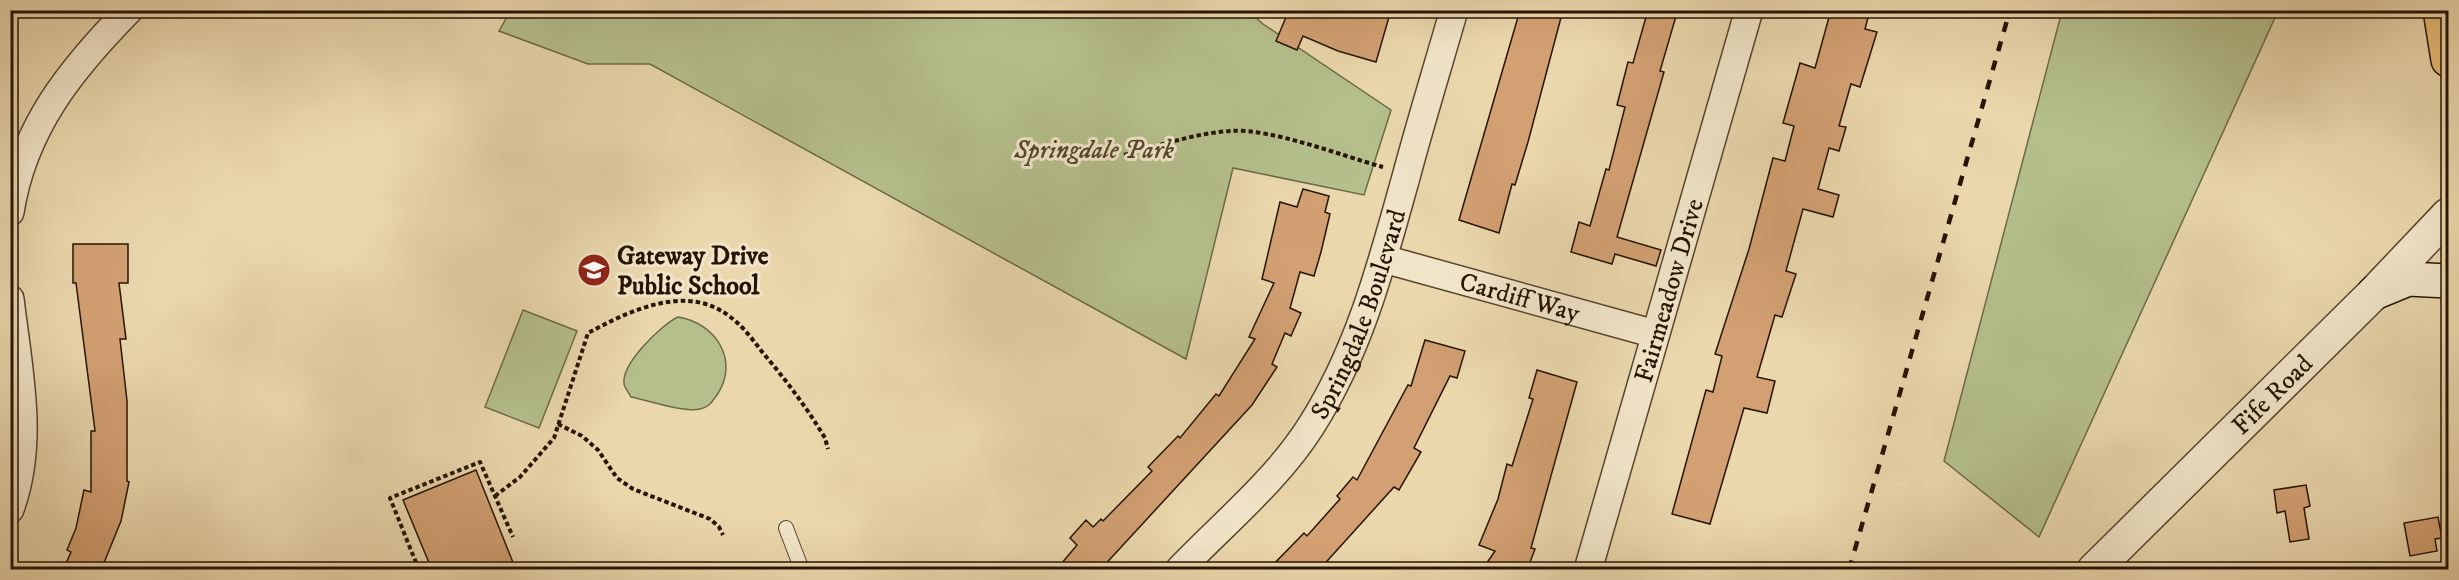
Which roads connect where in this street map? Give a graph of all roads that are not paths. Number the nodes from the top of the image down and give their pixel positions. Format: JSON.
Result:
{"nodes":[{"id":1,"x":129,"y":10,"type":"edge"},
{"id":2,"x":1454,"y":10,"type":"edge"},
{"id":3,"x":1749,"y":10,"type":"edge"},
{"id":4,"x":2440,"y":10,"type":"edge"},
{"id":5,"x":2448,"y":60,"type":"edge"},
{"id":6,"x":10,"y":212,"type":"edge"},
{"id":7,"x":2448,"y":215,"type":"edge"},
{"id":8,"x":1384,"y":259,"type":"junction"},
{"id":9,"x":2448,"y":280,"type":"edge"},
{"id":10,"x":2374,"y":293,"type":"junction"},
{"id":11,"x":10,"y":299,"type":"edge"},
{"id":12,"x":1655,"y":334,"type":"junction"},
{"id":13,"x":10,"y":509,"type":"edge"},
{"id":14,"x":786,"y":528,"type":"dead end"},
{"id":15,"x":802,"y":570,"type":"edge"},
{"id":16,"x":1179,"y":570,"type":"edge"},
{"id":17,"x":1588,"y":570,"type":"edge"},
{"id":18,"x":2094,"y":570,"type":"edge"}],
"edges":[{"from":1,"to":6,"type":"street"},
{"from":2,"to":8,"type":"street","name":"Springdale Boulevard"},
{"from":3,"to":12,"type":"street","name":"Fairmeadow Drive"},
{"from":4,"to":5,"type":"main road"},
{"from":7,"to":10,"type":"street","name":"Fife Road"},
{"from":8,"to":12,"type":"street","name":"Cardiff Way"},
{"from":8,"to":16,"type":"street","name":"Springdale Boulevard"},
{"from":9,"to":10,"type":"street"},
{"from":10,"to":18,"type":"street","name":"Fife Road"},
{"from":11,"to":13,"type":"street"},
{"from":12,"to":17,"type":"street","name":"Fairmeadow Drive"},
{"from":14,"to":15,"type":"lane"}]}
